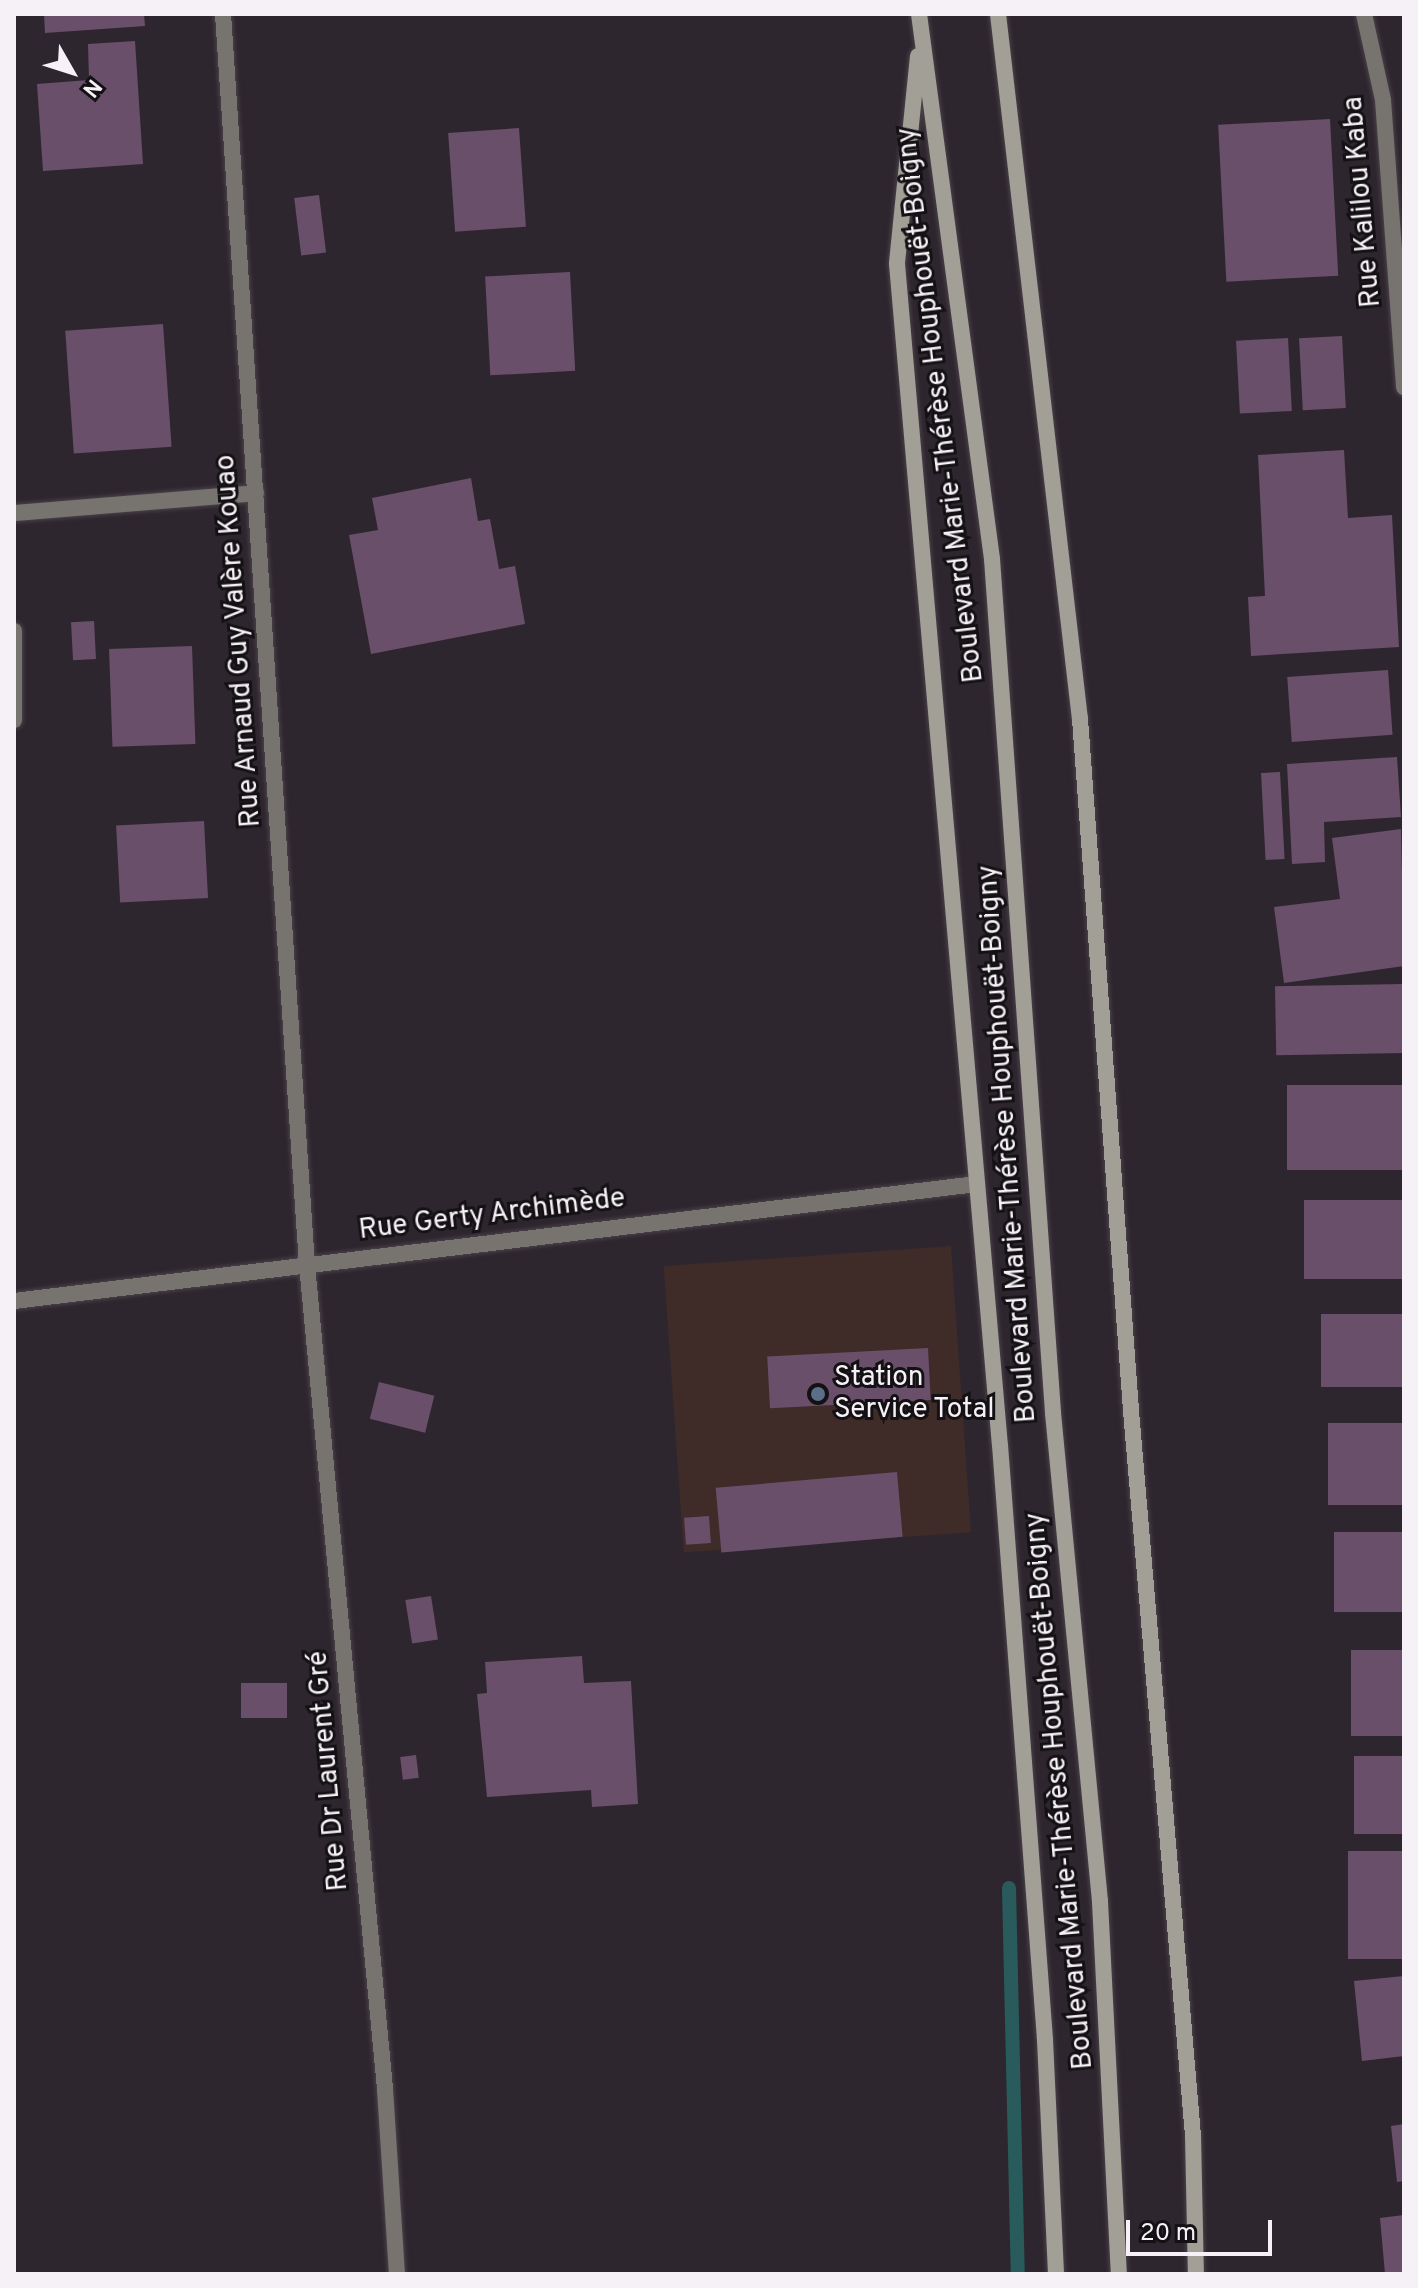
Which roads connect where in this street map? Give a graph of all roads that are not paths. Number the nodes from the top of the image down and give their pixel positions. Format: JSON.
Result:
{"nodes":[{"id":1,"x":223,"y":14,"type":"edge"},
{"id":2,"x":998,"y":14,"type":"edge"},
{"id":3,"x":1364,"y":14,"type":"edge"},
{"id":4,"x":920,"y":22,"type":"edge"},
{"id":5,"x":1392,"y":224,"type":"junction"},
{"id":6,"x":1404,"y":238,"type":"edge"},
{"id":7,"x":1404,"y":387,"type":"edge"},
{"id":8,"x":256,"y":493,"type":"junction"},
{"id":9,"x":14,"y":513,"type":"edge"},
{"id":10,"x":14,"y":631,"type":"edge"},
{"id":11,"x":14,"y":720,"type":"edge"},
{"id":12,"x":977,"y":1184,"type":"junction"},
{"id":13,"x":307,"y":1265,"type":"junction"},
{"id":14,"x":14,"y":1301,"type":"edge"},
{"id":15,"x":397,"y":2274,"type":"edge"},
{"id":16,"x":1056,"y":2274,"type":"edge"},
{"id":17,"x":1119,"y":2274,"type":"edge"},
{"id":18,"x":1196,"y":2274,"type":"edge"}],
"edges":[{"from":1,"to":8,"type":"street","name":"Rue Arnaud Guy Valère Kouao"},
{"from":2,"to":18,"type":"main road"},
{"from":3,"to":5,"type":"street","name":"Rue Kalilou Kaba"},
{"from":4,"to":12,"type":"main road"},
{"from":4,"to":17,"type":"main road","name":"Boulevard Marie-Thérèse Houphouët-Boigny"},
{"from":5,"to":6,"type":"street"},
{"from":5,"to":7,"type":"street","name":"Rue Kalilou Kaba"},
{"from":8,"to":9,"type":"street"},
{"from":8,"to":13,"type":"street","name":"Rue Arnaud Guy Valère Kouao"},
{"from":10,"to":11,"type":"street"},
{"from":12,"to":13,"type":"street","name":"Rue Gerty Archimède"},
{"from":12,"to":16,"type":"main road"},
{"from":13,"to":14,"type":"street","name":"Rue Gerty Archimède"},
{"from":13,"to":15,"type":"street","name":"Rue Dr Laurent Gré"}]}
